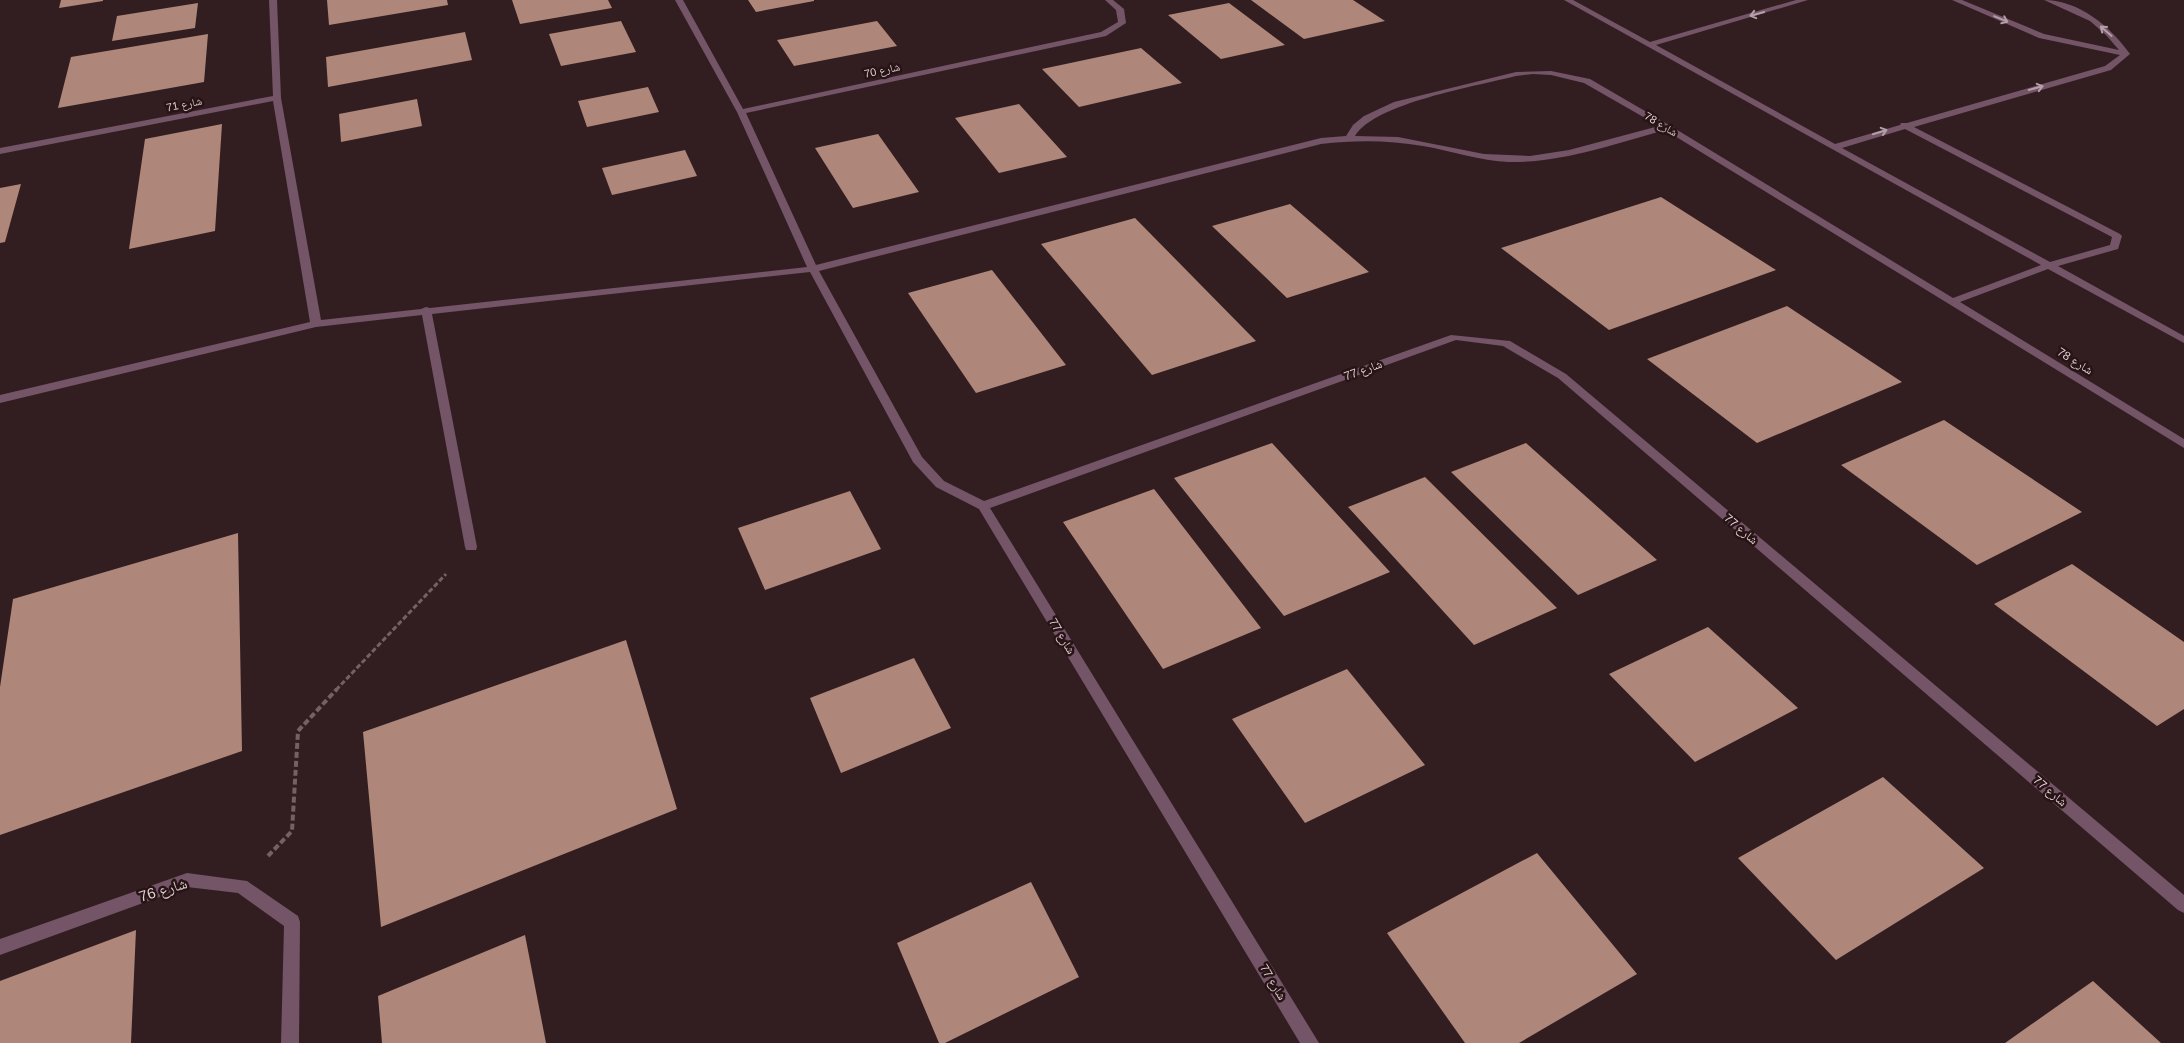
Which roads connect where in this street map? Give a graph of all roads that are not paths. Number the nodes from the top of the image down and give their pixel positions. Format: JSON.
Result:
{"nodes":[{"id":1,"x":273,"y":0,"type":"edge"},
{"id":2,"x":679,"y":0,"type":"edge"},
{"id":3,"x":1109,"y":0,"type":"edge"},
{"id":4,"x":1568,"y":0,"type":"edge"},
{"id":5,"x":1804,"y":0,"type":"edge"},
{"id":6,"x":1956,"y":0,"type":"edge"},
{"id":7,"x":2048,"y":0,"type":"edge"},
{"id":8,"x":1649,"y":45,"type":"junction"},
{"id":9,"x":2126,"y":54,"type":"junction"},
{"id":10,"x":277,"y":98,"type":"junction"},
{"id":11,"x":741,"y":112,"type":"junction"},
{"id":12,"x":1904,"y":125,"type":"junction"},
{"id":13,"x":1666,"y":127,"type":"junction"},
{"id":14,"x":1349,"y":138,"type":"junction"},
{"id":15,"x":1834,"y":146,"type":"junction"},
{"id":16,"x":0,"y":151,"type":"edge"},
{"id":17,"x":2048,"y":266,"type":"junction"},
{"id":18,"x":813,"y":269,"type":"junction"},
{"id":19,"x":1952,"y":302,"type":"junction"},
{"id":20,"x":426,"y":310,"type":"junction"},
{"id":21,"x":316,"y":324,"type":"junction"},
{"id":22,"x":2184,"y":340,"type":"edge"},
{"id":23,"x":0,"y":399,"type":"edge"},
{"id":24,"x":2184,"y":444,"type":"edge"},
{"id":25,"x":983,"y":506,"type":"junction"},
{"id":26,"x":471,"y":547,"type":"road end"},
{"id":27,"x":2184,"y":906,"type":"edge"},
{"id":28,"x":0,"y":947,"type":"edge"},
{"id":29,"x":290,"y":1043,"type":"edge"},
{"id":30,"x":1310,"y":1043,"type":"edge"}],
"edges":[{"from":1,"to":10,"type":"street"},
{"from":2,"to":11,"type":"street"},
{"from":3,"to":11,"type":"street","name":"شارع 70"},
{"from":4,"to":8,"type":"street"},
{"from":5,"to":8,"type":"street","one_way":true},
{"from":6,"to":9,"type":"street","one_way":true},
{"from":9,"to":7,"type":"street","one_way":true},
{"from":8,"to":15,"type":"street"},
{"from":12,"to":9,"type":"street","one_way":true},
{"from":10,"to":16,"type":"street","name":"شارع 71"},
{"from":10,"to":21,"type":"street"},
{"from":11,"to":18,"type":"street"},
{"from":15,"to":12,"type":"street","one_way":true},
{"from":12,"to":17,"type":"street"},
{"from":13,"to":14,"type":"street"},
{"from":13,"to":14,"type":"street","name":"شارع 78"},
{"from":13,"to":19,"type":"street","name":"شارع 78"},
{"from":14,"to":18,"type":"street"},
{"from":15,"to":17,"type":"street"},
{"from":17,"to":19,"type":"street"},
{"from":17,"to":22,"type":"street"},
{"from":18,"to":20,"type":"street"},
{"from":18,"to":25,"type":"street"},
{"from":19,"to":24,"type":"street","name":"شارع 78"},
{"from":20,"to":21,"type":"street"},
{"from":20,"to":26,"type":"street"},
{"from":21,"to":23,"type":"street"},
{"from":25,"to":27,"type":"street","name":"شارع 77"},
{"from":25,"to":30,"type":"street","name":"شارع 77"},
{"from":28,"to":29,"type":"street","name":"شارع 76"}]}
